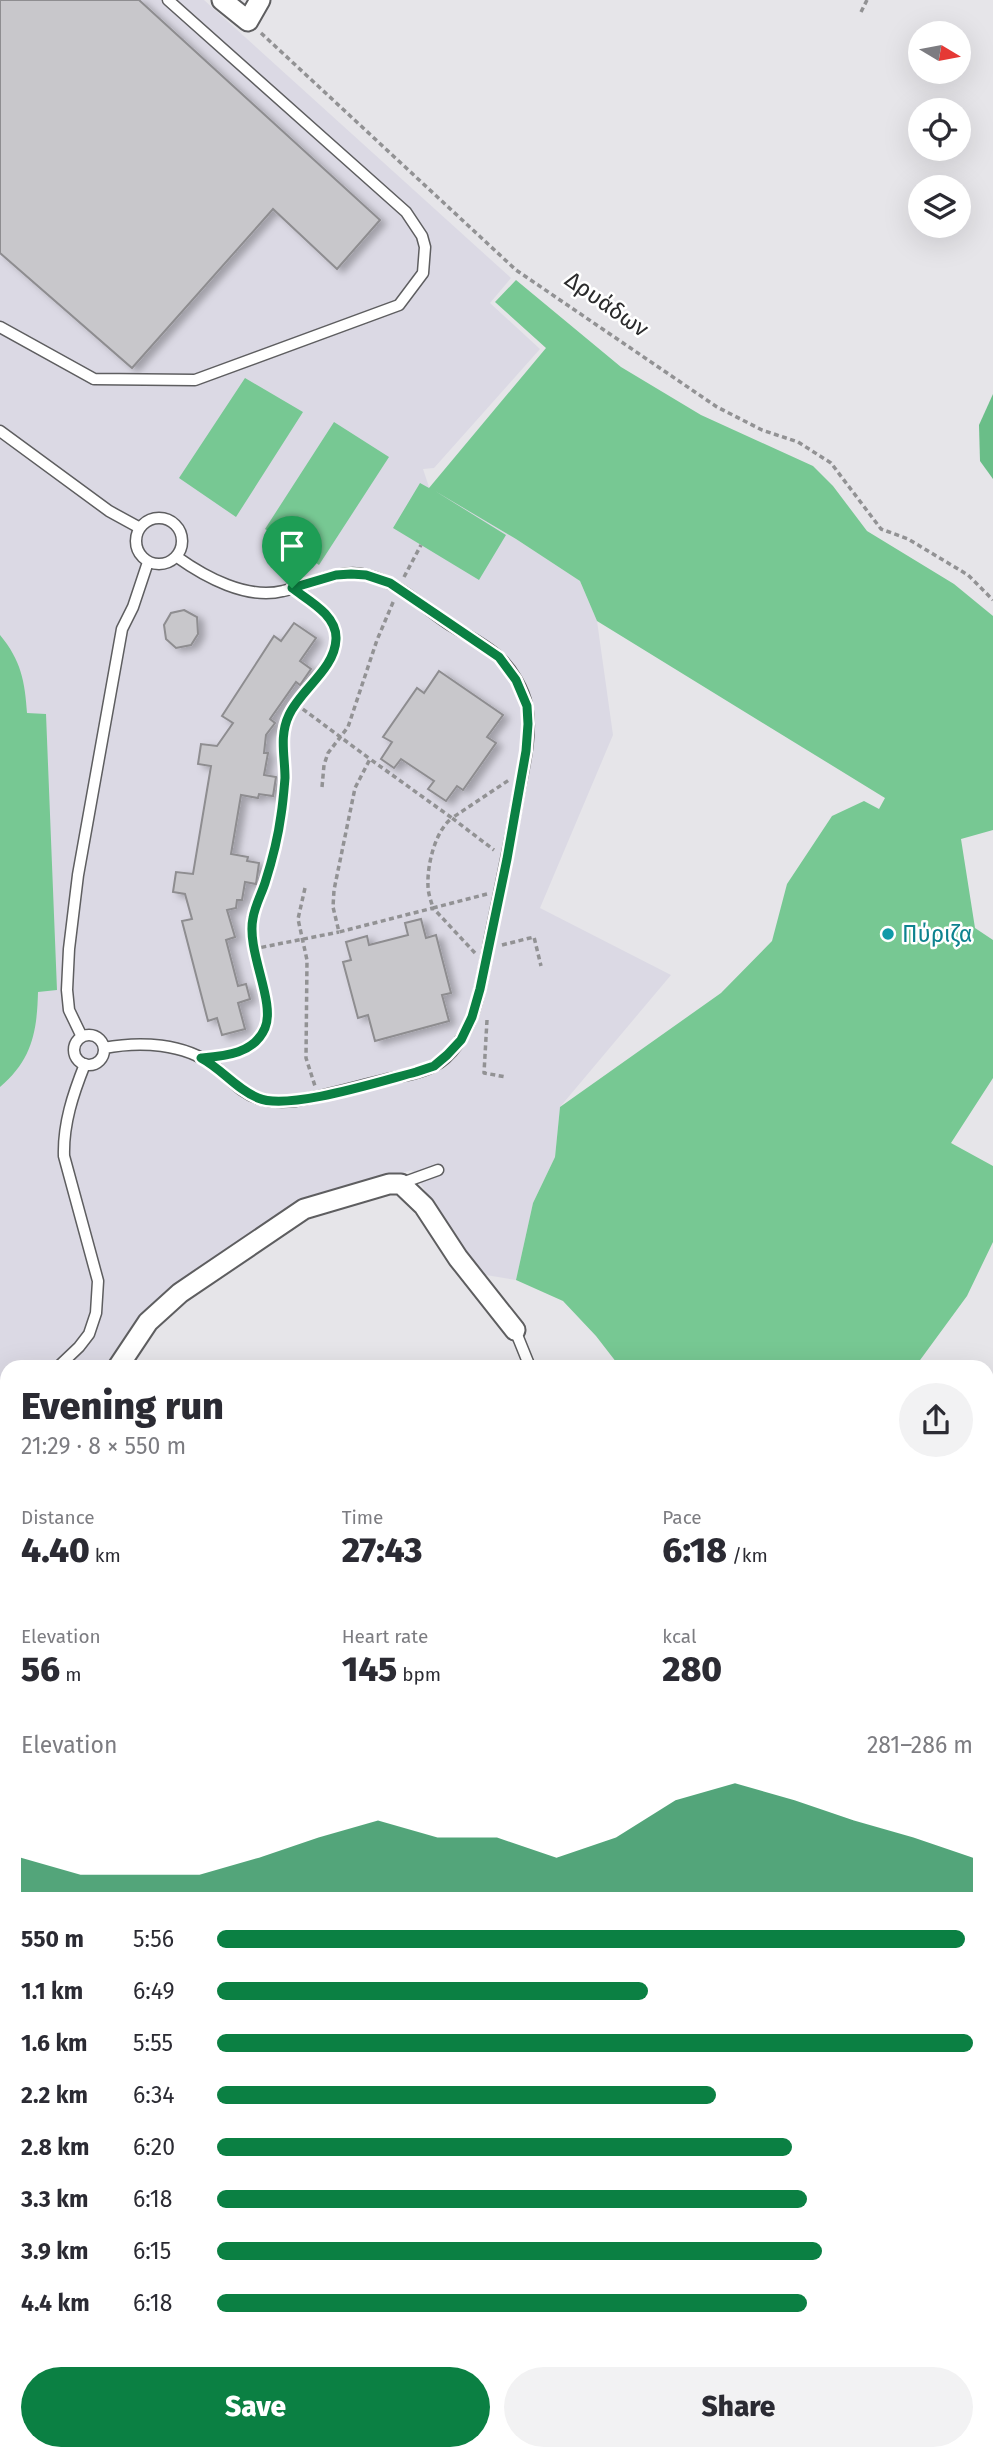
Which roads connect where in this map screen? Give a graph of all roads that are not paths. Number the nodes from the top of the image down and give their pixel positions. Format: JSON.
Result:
{"nodes":[{"id":1,"x":168,"y":0,"type":"edge"},
{"id":2,"x":222,"y":0,"type":"edge"},
{"id":3,"x":260,"y":0,"type":"edge"},
{"id":4,"x":0,"y":327,"type":"edge"},
{"id":5,"x":0,"y":431,"type":"edge"},
{"id":6,"x":140,"y":528,"type":"junction"},
{"id":7,"x":177,"y":557,"type":"junction"},
{"id":8,"x":148,"y":562,"type":"junction"},
{"id":9,"x":82,"y":1037,"type":"junction"},
{"id":10,"x":104,"y":1048,"type":"junction"},
{"id":11,"x":85,"y":1064,"type":"junction"},
{"id":12,"x":438,"y":1170,"type":"dead end"},
{"id":13,"x":401,"y":1184,"type":"junction"},
{"id":14,"x":515,"y":1330,"type":"joint"},
{"id":15,"x":65,"y":1360,"type":"edge"},
{"id":16,"x":123,"y":1360,"type":"edge"},
{"id":17,"x":527,"y":1360,"type":"edge"}],
"edges":[{"from":1,"to":4,"type":"lane"},
{"from":2,"to":3,"type":"street"},
{"from":5,"to":6,"type":"lane"},
{"from":6,"to":7,"type":"lane"},
{"from":6,"to":8,"type":"lane"},
{"from":7,"to":8,"type":"lane"},
{"from":7,"to":10,"type":"lane"},
{"from":8,"to":9,"type":"lane"},
{"from":9,"to":10,"type":"lane"},
{"from":9,"to":11,"type":"lane"},
{"from":10,"to":11,"type":"lane"},
{"from":11,"to":15,"type":"lane"},
{"from":12,"to":13,"type":"lane"},
{"from":13,"to":14,"type":"street"},
{"from":13,"to":16,"type":"street"},
{"from":14,"to":17,"type":"lane"}]}
